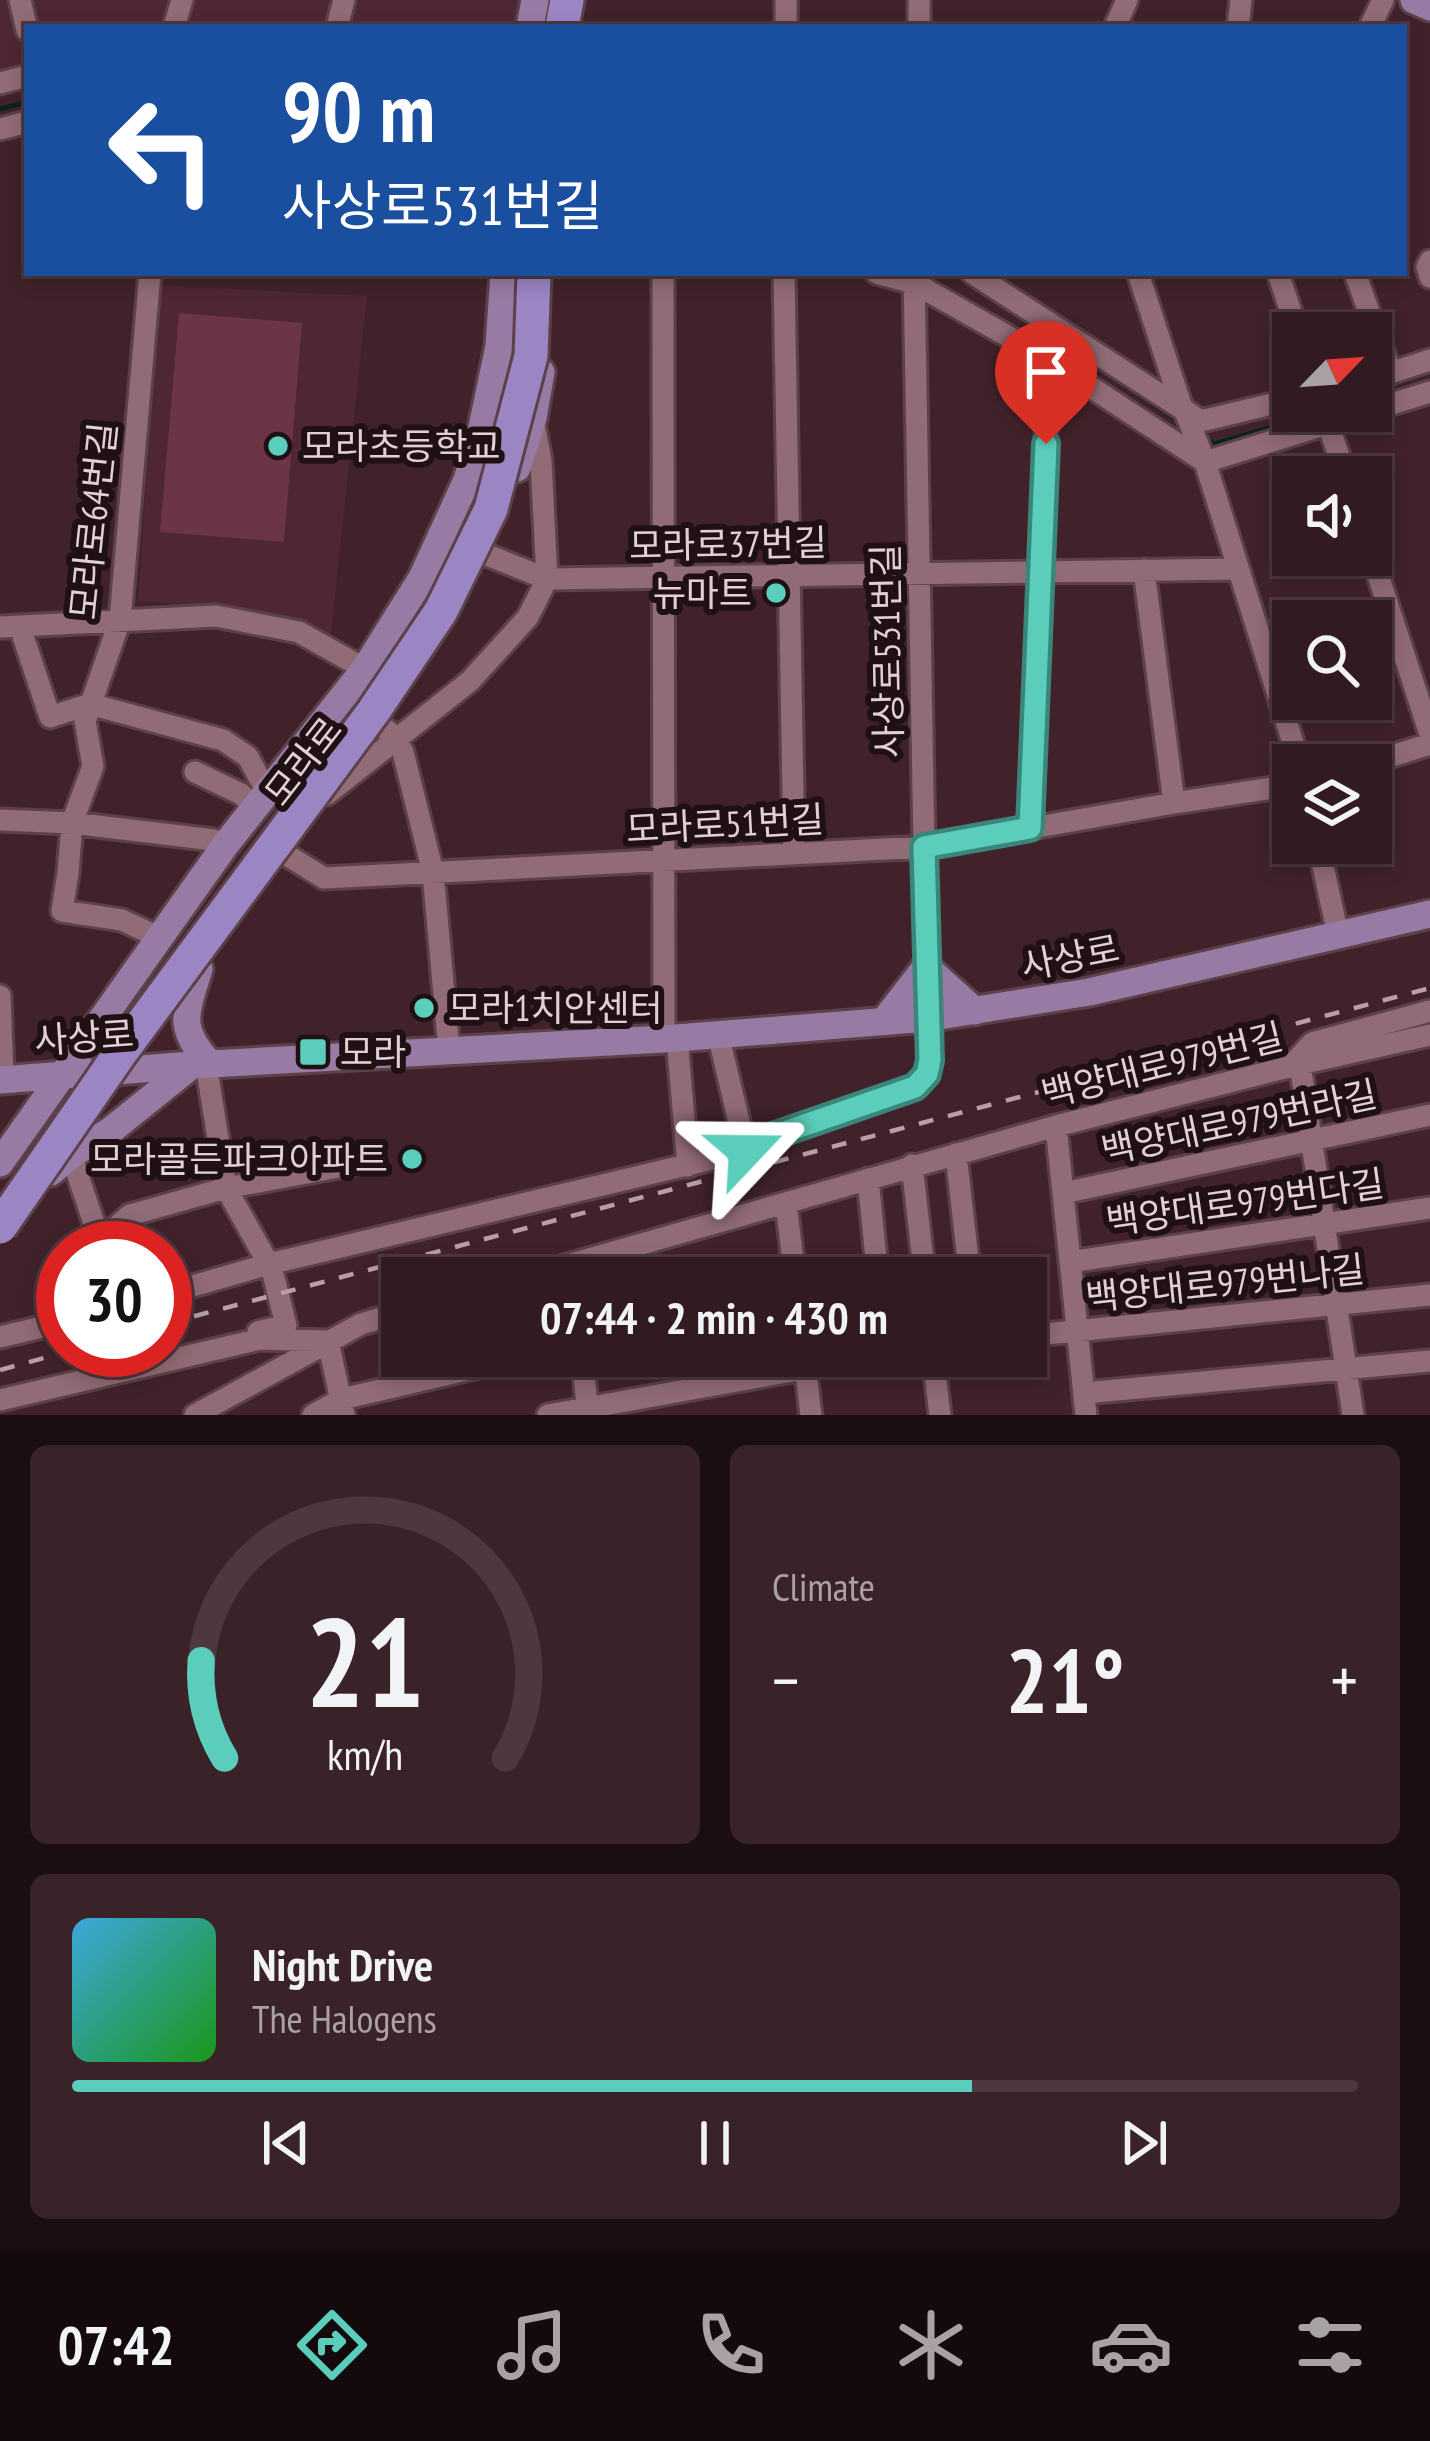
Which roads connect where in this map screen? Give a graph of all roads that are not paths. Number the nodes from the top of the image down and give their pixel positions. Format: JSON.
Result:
{"nodes":[{"id":1,"x":1414,"y":0,"type":"edge"},
{"id":2,"x":1430,"y":7,"type":"edge"},
{"id":3,"x":1430,"y":261,"type":"edge"},
{"id":4,"x":150,"y":276,"type":"edge"},
{"id":5,"x":503,"y":276,"type":"edge"},
{"id":6,"x":517,"y":276,"type":"edge"},
{"id":7,"x":534,"y":276,"type":"edge"},
{"id":8,"x":548,"y":276,"type":"edge"},
{"id":9,"x":663,"y":276,"type":"edge"},
{"id":10,"x":784,"y":276,"type":"edge"},
{"id":11,"x":977,"y":276,"type":"edge"},
{"id":12,"x":1139,"y":276,"type":"edge"},
{"id":13,"x":1279,"y":276,"type":"edge"},
{"id":14,"x":1356,"y":276,"type":"edge"},
{"id":15,"x":914,"y":278,"type":"edge"},
{"id":16,"x":1430,"y":278,"type":"edge"},
{"id":17,"x":1291,"y":312,"type":"edge"},
{"id":18,"x":1365,"y":312,"type":"edge"},
{"id":19,"x":1048,"y":358,"type":"junction"},
{"id":20,"x":1430,"y":360,"type":"edge"},
{"id":21,"x":1392,"y":372,"type":"edge"},
{"id":22,"x":1430,"y":392,"type":"edge"},
{"id":23,"x":1392,"y":402,"type":"edge"},
{"id":24,"x":1272,"y":404,"type":"edge"},
{"id":25,"x":1183,"y":408,"type":"junction"},
{"id":26,"x":533,"y":418,"type":"junction"},
{"id":27,"x":1290,"y":432,"type":"edge"},
{"id":28,"x":1205,"y":462,"type":"junction"},
{"id":29,"x":443,"y":536,"type":"junction"},
{"id":30,"x":483,"y":554,"type":"junction"},
{"id":31,"x":1238,"y":568,"type":"junction"},
{"id":32,"x":1144,"y":570,"type":"junction"},
{"id":33,"x":1042,"y":572,"type":"junction"},
{"id":34,"x":919,"y":574,"type":"junction"},
{"id":35,"x":789,"y":576,"type":"junction"},
{"id":36,"x":1378,"y":576,"type":"edge"},
{"id":37,"x":663,"y":578,"type":"junction"},
{"id":38,"x":547,"y":579,"type":"junction"},
{"id":39,"x":120,"y":620,"type":"junction"},
{"id":40,"x":10,"y":627,"type":"edge"},
{"id":41,"x":365,"y":669,"type":"junction"},
{"id":42,"x":90,"y":704,"type":"junction"},
{"id":43,"x":388,"y":732,"type":"junction"},
{"id":44,"x":1430,"y":734,"type":"edge"},
{"id":45,"x":1293,"y":744,"type":"edge"},
{"id":46,"x":1430,"y":744,"type":"edge"},
{"id":47,"x":1392,"y":756,"type":"edge"},
{"id":48,"x":195,"y":772,"type":"dead end"},
{"id":49,"x":1272,"y":788,"type":"edge"},
{"id":50,"x":262,"y":801,"type":"junction"},
{"id":51,"x":1174,"y":802,"type":"junction"},
{"id":52,"x":0,"y":820,"type":"edge"},
{"id":53,"x":71,"y":823,"type":"junction"},
{"id":54,"x":1030,"y":828,"type":"junction"},
{"id":55,"x":226,"y":844,"type":"junction"},
{"id":56,"x":924,"y":847,"type":"junction"},
{"id":57,"x":282,"y":851,"type":"junction"},
{"id":58,"x":794,"y":854,"type":"junction"},
{"id":59,"x":664,"y":860,"type":"junction"},
{"id":60,"x":1323,"y":864,"type":"edge"},
{"id":61,"x":433,"y":872,"type":"junction"},
{"id":62,"x":1430,"y":914,"type":"edge"},
{"id":63,"x":1338,"y":934,"type":"junction"},
{"id":64,"x":160,"y":938,"type":"junction"},
{"id":65,"x":926,"y":967,"type":"junction"},
{"id":66,"x":199,"y":969,"type":"junction"},
{"id":67,"x":0,"y":996,"type":"edge"},
{"id":68,"x":975,"y":1011,"type":"junction"},
{"id":69,"x":1430,"y":1011,"type":"edge"},
{"id":70,"x":927,"y":1018,"type":"junction"},
{"id":71,"x":884,"y":1022,"type":"junction"},
{"id":72,"x":718,"y":1034,"type":"junction"},
{"id":73,"x":1430,"y":1035,"type":"edge"},
{"id":74,"x":670,"y":1038,"type":"junction"},
{"id":75,"x":449,"y":1050,"type":"junction"},
{"id":76,"x":203,"y":1064,"type":"junction"},
{"id":77,"x":1295,"y":1065,"type":"junction"},
{"id":78,"x":123,"y":1070,"type":"junction"},
{"id":79,"x":64,"y":1073,"type":"junction"},
{"id":80,"x":10,"y":1079,"type":"edge"},
{"id":81,"x":41,"y":1106,"type":"junction"},
{"id":82,"x":1430,"y":1115,"type":"edge"},
{"id":83,"x":1056,"y":1126,"type":"junction"},
{"id":84,"x":1311,"y":1140,"type":"junction"},
{"id":85,"x":746,"y":1151,"type":"junction"},
{"id":86,"x":956,"y":1154,"type":"junction"},
{"id":87,"x":0,"y":1163,"type":"edge"},
{"id":88,"x":61,"y":1163,"type":"junction"},
{"id":89,"x":354,"y":1164,"type":"dead end"},
{"id":90,"x":912,"y":1165,"type":"junction"},
{"id":91,"x":688,"y":1166,"type":"junction"},
{"id":92,"x":868,"y":1179,"type":"junction"},
{"id":93,"x":226,"y":1188,"type":"junction"},
{"id":94,"x":0,"y":1192,"type":"edge"},
{"id":95,"x":1063,"y":1193,"type":"junction"},
{"id":96,"x":786,"y":1204,"type":"junction"},
{"id":97,"x":1430,"y":1208,"type":"edge"},
{"id":98,"x":89,"y":1221,"type":"edge"},
{"id":99,"x":124,"y":1221,"type":"edge"},
{"id":100,"x":1324,"y":1224,"type":"junction"},
{"id":101,"x":0,"y":1227,"type":"edge"},
{"id":102,"x":0,"y":1242,"type":"edge"},
{"id":103,"x":617,"y":1257,"type":"edge"},
{"id":104,"x":792,"y":1257,"type":"edge"},
{"id":105,"x":876,"y":1257,"type":"edge"},
{"id":106,"x":923,"y":1257,"type":"edge"},
{"id":107,"x":968,"y":1257,"type":"edge"},
{"id":108,"x":1070,"y":1262,"type":"junction"},
{"id":109,"x":269,"y":1264,"type":"junction"},
{"id":110,"x":192,"y":1286,"type":"edge"},
{"id":111,"x":1430,"y":1295,"type":"edge"},
{"id":112,"x":1336,"y":1305,"type":"junction"},
{"id":113,"x":381,"y":1318,"type":"edge"},
{"id":114,"x":36,"y":1328,"type":"edge"},
{"id":115,"x":1077,"y":1331,"type":"junction"},
{"id":116,"x":1047,"y":1334,"type":"edge"},
{"id":117,"x":0,"y":1336,"type":"edge"},
{"id":118,"x":251,"y":1341,"type":"junction"},
{"id":119,"x":328,"y":1341,"type":"junction"},
{"id":120,"x":1430,"y":1361,"type":"edge"},
{"id":121,"x":1346,"y":1369,"type":"junction"},
{"id":122,"x":451,"y":1377,"type":"edge"},
{"id":123,"x":584,"y":1377,"type":"edge"},
{"id":124,"x":740,"y":1377,"type":"edge"},
{"id":125,"x":807,"y":1377,"type":"edge"},
{"id":126,"x":935,"y":1377,"type":"edge"},
{"id":127,"x":0,"y":1400,"type":"edge"},
{"id":128,"x":1085,"y":1404,"type":"edge"},
{"id":129,"x":343,"y":1407,"type":"edge"},
{"id":130,"x":587,"y":1412,"type":"edge"},
{"id":131,"x":195,"y":1415,"type":"edge"},
{"id":132,"x":314,"y":1415,"type":"edge"},
{"id":133,"x":548,"y":1415,"type":"edge"},
{"id":134,"x":811,"y":1415,"type":"edge"},
{"id":135,"x":940,"y":1415,"type":"edge"},
{"id":136,"x":1353,"y":1415,"type":"edge"}],
"edges":[{"from":1,"to":2,"type":"main road"},
{"from":3,"to":16,"type":"street"},
{"from":4,"to":39,"type":"street","name":"모라로64번길"},
{"from":5,"to":29,"type":"main road","name":"모라로"},
{"from":6,"to":94,"type":"highway","name":"모라로"},
{"from":7,"to":101,"type":"highway","name":"모라로","bridge":true},
{"from":8,"to":26,"type":"main road","name":"모라로"},
{"from":9,"to":37,"type":"street"},
{"from":10,"to":35,"type":"street"},
{"from":11,"to":25,"type":"street"},
{"from":12,"to":25,"type":"street"},
{"from":13,"to":17,"type":"street"},
{"from":14,"to":18,"type":"street"},
{"from":15,"to":19,"type":"street"},
{"from":15,"to":34,"type":"street","name":"사상로531번길"},
{"from":19,"to":28,"type":"street"},
{"from":19,"to":33,"type":"street"},
{"from":20,"to":21,"type":"street"},
{"from":22,"to":23,"type":"street"},
{"from":24,"to":25,"type":"street"},
{"from":25,"to":28,"type":"street"},
{"from":26,"to":30,"type":"main road","name":"모라로"},
{"from":26,"to":38,"type":"street"},
{"from":27,"to":28,"type":"street"},
{"from":28,"to":31,"type":"street"},
{"from":29,"to":30,"type":"street","name":"모라로37번길"},
{"from":29,"to":41,"type":"main road","name":"모라로"},
{"from":30,"to":38,"type":"street","name":"모라로37번길"},
{"from":30,"to":43,"type":"main road","name":"모라로"},
{"from":31,"to":32,"type":"street","name":"모라로37번길"},
{"from":31,"to":45,"type":"street"},
{"from":32,"to":33,"type":"street","name":"모라로37번길"},
{"from":32,"to":51,"type":"street"},
{"from":33,"to":34,"type":"street","name":"모라로37번길"},
{"from":33,"to":54,"type":"street"},
{"from":34,"to":35,"type":"street","name":"모라로37번길"},
{"from":34,"to":56,"type":"street","name":"사상로531번길"},
{"from":35,"to":37,"type":"street","name":"모라로37번길"},
{"from":35,"to":58,"type":"street"},
{"from":36,"to":44,"type":"street"},
{"from":37,"to":38,"type":"street","name":"모라로37번길"},
{"from":37,"to":59,"type":"street"},
{"from":38,"to":43,"type":"street"},
{"from":39,"to":40,"type":"street"},
{"from":39,"to":41,"type":"street"},
{"from":39,"to":42,"type":"street","name":"모라로64번길"},
{"from":40,"to":42,"type":"street"},
{"from":41,"to":50,"type":"main road","name":"모라로"},
{"from":42,"to":50,"type":"street"},
{"from":42,"to":53,"type":"street","name":"모라로64번길"},
{"from":43,"to":57,"type":"main road","name":"모라로"},
{"from":43,"to":61,"type":"street"},
{"from":46,"to":47,"type":"street"},
{"from":48,"to":50,"type":"street","name":"모라로"},
{"from":49,"to":51,"type":"street","name":"모라로51번길"},
{"from":50,"to":55,"type":"main road","name":"모라로"},
{"from":51,"to":54,"type":"street","name":"모라로51번길"},
{"from":52,"to":53,"type":"street"},
{"from":53,"to":55,"type":"street"},
{"from":53,"to":64,"type":"street","name":"모라로64번길"},
{"from":54,"to":56,"type":"street","name":"모라로51번길"},
{"from":55,"to":64,"type":"main road","name":"모라로"},
{"from":56,"to":58,"type":"street","name":"모라로51번길"},
{"from":56,"to":65,"type":"street","name":"사상로531번길"},
{"from":57,"to":61,"type":"street","name":"모라로51번길"},
{"from":57,"to":66,"type":"main road","name":"모라로"},
{"from":58,"to":59,"type":"street","name":"모라로51번길"},
{"from":59,"to":61,"type":"street","name":"모라로51번길"},
{"from":59,"to":74,"type":"street"},
{"from":60,"to":63,"type":"street"},
{"from":61,"to":75,"type":"street"},
{"from":62,"to":63,"type":"main road","name":"사상로"},
{"from":63,"to":68,"type":"main road","name":"사상로"},
{"from":64,"to":79,"type":"main road","name":"모라로"},
{"from":65,"to":68,"type":"main road"},
{"from":65,"to":70,"type":"street","name":"사상로531번길"},
{"from":65,"to":71,"type":"main road"},
{"from":66,"to":76,"type":"main road"},
{"from":66,"to":78,"type":"main road","name":"모라로"},
{"from":67,"to":80,"type":"street"},
{"from":68,"to":70,"type":"main road","name":"사상로"},
{"from":69,"to":77,"type":"street"},
{"from":70,"to":71,"type":"main road","name":"사상로"},
{"from":70,"to":85,"type":"street","name":"사상로531번길"},
{"from":71,"to":72,"type":"main road","name":"사상로"},
{"from":72,"to":74,"type":"main road","name":"사상로"},
{"from":72,"to":85,"type":"street"},
{"from":73,"to":77,"type":"street","name":"백양대로979번길"},
{"from":74,"to":75,"type":"main road","name":"사상로"},
{"from":74,"to":91,"type":"street"},
{"from":75,"to":76,"type":"main road","name":"사상로"},
{"from":76,"to":78,"type":"main road","name":"사상로"},
{"from":76,"to":88,"type":"main road"},
{"from":76,"to":93,"type":"street"},
{"from":77,"to":83,"type":"street","name":"백양대로979번길"},
{"from":77,"to":84,"type":"street"},
{"from":78,"to":79,"type":"main road","name":"사상로"},
{"from":78,"to":88,"type":"main road","name":"모라로"},
{"from":79,"to":80,"type":"main road","name":"사상로"},
{"from":79,"to":81,"type":"main road","name":"모라로"},
{"from":80,"to":81,"type":"main road"},
{"from":81,"to":87,"type":"main road","name":"모라로"},
{"from":82,"to":84,"type":"street","name":"백양대로979번라길"},
{"from":83,"to":86,"type":"street","name":"백양대로979번길"},
{"from":83,"to":95,"type":"street"},
{"from":84,"to":95,"type":"street","name":"백양대로979번라길"},
{"from":84,"to":100,"type":"street"},
{"from":85,"to":91,"type":"street","name":"사상로531번길"},
{"from":86,"to":90,"type":"street","name":"백양대로979번길"},
{"from":86,"to":107,"type":"street"},
{"from":88,"to":98,"type":"street"},
{"from":88,"to":102,"type":"main road","name":"모라로"},
{"from":89,"to":93,"type":"street"},
{"from":90,"to":92,"type":"street","name":"백양대로979번길"},
{"from":90,"to":106,"type":"street"},
{"from":91,"to":109,"type":"street","name":"사상로531번길"},
{"from":92,"to":96,"type":"street","name":"백양대로979번길"},
{"from":92,"to":105,"type":"street"},
{"from":93,"to":99,"type":"street"},
{"from":93,"to":109,"type":"street"},
{"from":95,"to":108,"type":"street"},
{"from":96,"to":103,"type":"street","name":"백양대로979번길"},
{"from":96,"to":104,"type":"street"},
{"from":97,"to":100,"type":"street","name":"백양대로979번다길"},
{"from":100,"to":108,"type":"street","name":"백양대로979번다길"},
{"from":100,"to":112,"type":"street"},
{"from":108,"to":115,"type":"street"},
{"from":109,"to":110,"type":"street","name":"사상로531번길"},
{"from":109,"to":118,"type":"street"},
{"from":111,"to":112,"type":"street","name":"백양대로979번나길"},
{"from":112,"to":115,"type":"street","name":"백양대로979번나길"},
{"from":112,"to":121,"type":"street"},
{"from":113,"to":119,"type":"street"},
{"from":114,"to":117,"type":"street"},
{"from":115,"to":116,"type":"street","name":"백양대로979번나길"},
{"from":115,"to":128,"type":"street"},
{"from":118,"to":119,"type":"street"},
{"from":118,"to":127,"type":"street"},
{"from":119,"to":129,"type":"street"},
{"from":119,"to":131,"type":"street"},
{"from":120,"to":121,"type":"street"},
{"from":121,"to":128,"type":"street"},
{"from":121,"to":136,"type":"street"},
{"from":122,"to":129,"type":"street"},
{"from":123,"to":130,"type":"street"},
{"from":124,"to":130,"type":"street"},
{"from":125,"to":134,"type":"street"},
{"from":126,"to":135,"type":"street"},
{"from":129,"to":132,"type":"street"},
{"from":130,"to":133,"type":"street"}]}
